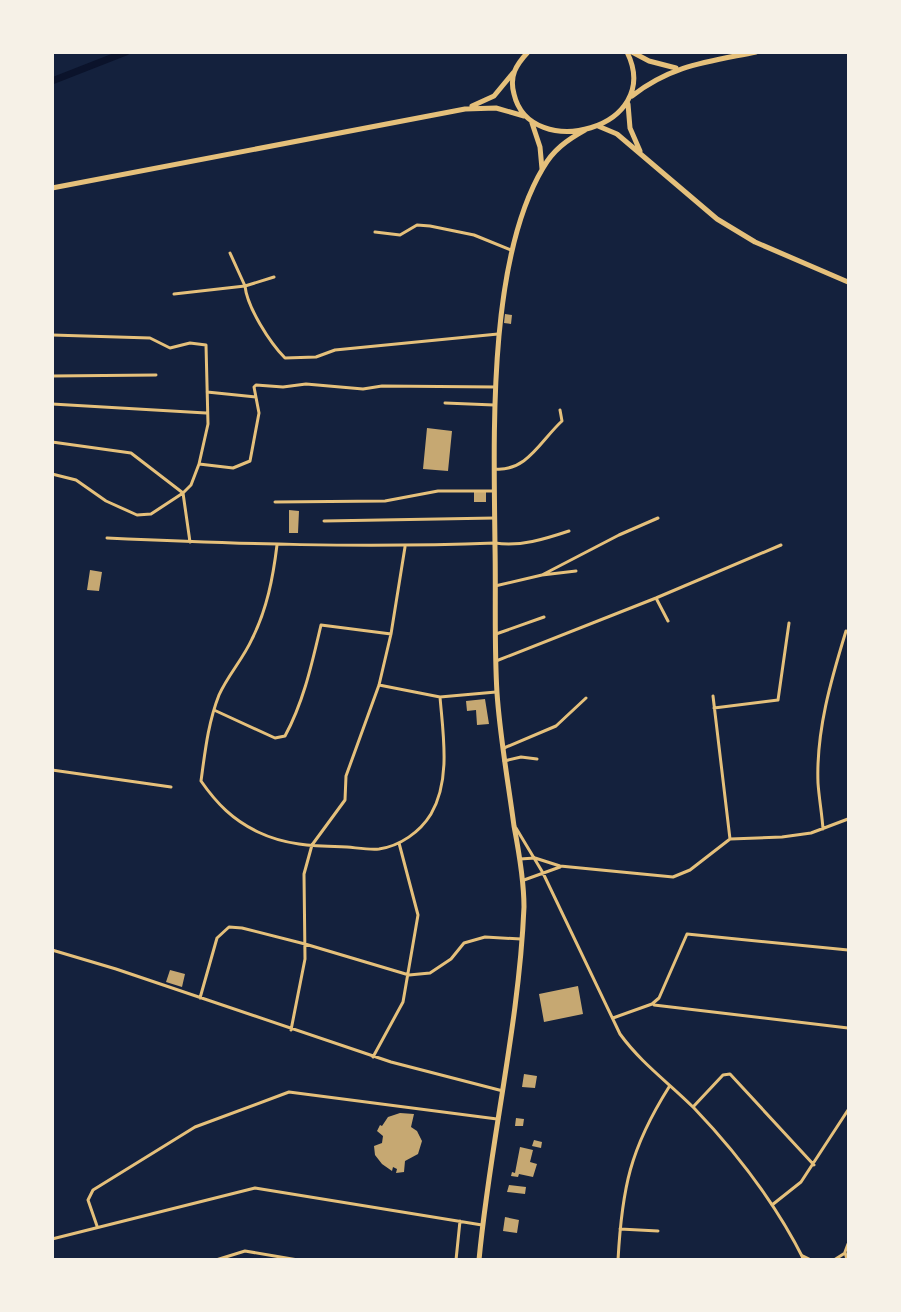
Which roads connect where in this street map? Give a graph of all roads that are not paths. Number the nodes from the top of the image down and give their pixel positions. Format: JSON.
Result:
{"nodes":[{"id":1,"x":528,"y":52,"type":"edge"},
{"id":2,"x":630,"y":52,"type":"edge"},
{"id":3,"x":756,"y":52,"type":"edge"},
{"id":4,"x":677,"y":69,"type":"junction"},
{"id":5,"x":513,"y":73,"type":"junction"},
{"id":6,"x":632,"y":96,"type":"junction"},
{"id":7,"x":628,"y":104,"type":"junction"},
{"id":8,"x":465,"y":109,"type":"junction"},
{"id":9,"x":524,"y":116,"type":"junction"},
{"id":10,"x":532,"y":123,"type":"junction"},
{"id":11,"x":598,"y":126,"type":"junction"},
{"id":12,"x":585,"y":130,"type":"junction"},
{"id":13,"x":641,"y":152,"type":"junction"},
{"id":14,"x":542,"y":169,"type":"junction"},
{"id":15,"x":52,"y":188,"type":"edge"},
{"id":16,"x":375,"y":231,"type":"dead end"},
{"id":17,"x":513,"y":250,"type":"junction"},
{"id":18,"x":230,"y":253,"type":"dead end"},
{"id":19,"x":274,"y":277,"type":"dead end"},
{"id":20,"x":849,"y":282,"type":"edge"},
{"id":21,"x":245,"y":286,"type":"junction"},
{"id":22,"x":174,"y":294,"type":"dead end"},
{"id":23,"x":500,"y":334,"type":"junction"},
{"id":24,"x":52,"y":335,"type":"edge"},
{"id":25,"x":156,"y":375,"type":"dead end"},
{"id":26,"x":52,"y":376,"type":"edge"},
{"id":27,"x":496,"y":387,"type":"junction"},
{"id":28,"x":207,"y":392,"type":"junction"},
{"id":29,"x":256,"y":398,"type":"junction"},
{"id":30,"x":445,"y":403,"type":"dead end"},
{"id":31,"x":52,"y":404,"type":"edge"},
{"id":32,"x":496,"y":405,"type":"junction"},
{"id":33,"x":560,"y":410,"type":"dead end"},
{"id":34,"x":206,"y":413,"type":"junction"},
{"id":35,"x":52,"y":442,"type":"edge"},
{"id":36,"x":199,"y":464,"type":"junction"},
{"id":37,"x":495,"y":469,"type":"junction"},
{"id":38,"x":52,"y":474,"type":"edge"},
{"id":39,"x":495,"y":491,"type":"junction"},
{"id":40,"x":183,"y":493,"type":"junction"},
{"id":41,"x":275,"y":502,"type":"dead end"},
{"id":42,"x":495,"y":518,"type":"junction"},
{"id":43,"x":658,"y":518,"type":"dead end"},
{"id":44,"x":324,"y":521,"type":"dead end"},
{"id":45,"x":568,"y":531,"type":"dead end"},
{"id":46,"x":107,"y":538,"type":"dead end"},
{"id":47,"x":190,"y":542,"type":"junction"},
{"id":48,"x":495,"y":543,"type":"junction"},
{"id":49,"x":277,"y":545,"type":"junction"},
{"id":50,"x":781,"y":545,"type":"dead end"},
{"id":51,"x":405,"y":547,"type":"junction"},
{"id":52,"x":576,"y":571,"type":"dead end"},
{"id":53,"x":542,"y":575,"type":"junction"},
{"id":54,"x":495,"y":586,"type":"junction"},
{"id":55,"x":656,"y":598,"type":"junction"},
{"id":56,"x":544,"y":617,"type":"dead end"},
{"id":57,"x":668,"y":621,"type":"dead end"},
{"id":58,"x":789,"y":623,"type":"dead end"},
{"id":59,"x":846,"y":631,"type":"dead end"},
{"id":60,"x":391,"y":634,"type":"junction"},
{"id":61,"x":496,"y":634,"type":"junction"},
{"id":62,"x":496,"y":661,"type":"junction"},
{"id":63,"x":379,"y":685,"type":"junction"},
{"id":64,"x":497,"y":692,"type":"junction"},
{"id":65,"x":713,"y":696,"type":"dead end"},
{"id":66,"x":440,"y":697,"type":"junction"},
{"id":67,"x":586,"y":698,"type":"dead end"},
{"id":68,"x":714,"y":708,"type":"junction"},
{"id":69,"x":214,"y":710,"type":"junction"},
{"id":70,"x":503,"y":748,"type":"junction"},
{"id":71,"x":537,"y":759,"type":"dead end"},
{"id":72,"x":504,"y":761,"type":"junction"},
{"id":73,"x":52,"y":770,"type":"edge"},
{"id":74,"x":171,"y":787,"type":"dead end"},
{"id":75,"x":849,"y":819,"type":"edge"},
{"id":76,"x":514,"y":825,"type":"junction"},
{"id":77,"x":824,"y":829,"type":"junction"},
{"id":78,"x":730,"y":838,"type":"junction"},
{"id":79,"x":399,"y":843,"type":"junction"},
{"id":80,"x":312,"y":845,"type":"junction"},
{"id":81,"x":535,"y":858,"type":"junction"},
{"id":82,"x":520,"y":859,"type":"junction"},
{"id":83,"x":560,"y":866,"type":"junction"},
{"id":84,"x":543,"y":873,"type":"junction"},
{"id":85,"x":522,"y":881,"type":"junction"},
{"id":86,"x":521,"y":939,"type":"junction"},
{"id":87,"x":305,"y":944,"type":"junction"},
{"id":88,"x":52,"y":950,"type":"edge"},
{"id":89,"x":849,"y":950,"type":"edge"},
{"id":90,"x":409,"y":975,"type":"junction"},
{"id":91,"x":200,"y":998,"type":"junction"},
{"id":92,"x":652,"y":1004,"type":"junction"},
{"id":93,"x":613,"y":1018,"type":"junction"},
{"id":94,"x":849,"y":1028,"type":"edge"},
{"id":95,"x":291,"y":1030,"type":"junction"},
{"id":96,"x":373,"y":1057,"type":"junction"},
{"id":97,"x":669,"y":1087,"type":"junction"},
{"id":98,"x":503,"y":1091,"type":"junction"},
{"id":99,"x":692,"y":1107,"type":"junction"},
{"id":100,"x":849,"y":1110,"type":"edge"},
{"id":101,"x":498,"y":1119,"type":"junction"},
{"id":102,"x":814,"y":1165,"type":"junction"},
{"id":103,"x":772,"y":1205,"type":"junction"},
{"id":104,"x":460,"y":1221,"type":"junction"},
{"id":105,"x":482,"y":1225,"type":"junction"},
{"id":106,"x":97,"y":1226,"type":"junction"},
{"id":107,"x":620,"y":1229,"type":"junction"},
{"id":108,"x":658,"y":1231,"type":"dead end"},
{"id":109,"x":52,"y":1239,"type":"edge"},
{"id":110,"x":849,"y":1244,"type":"edge"},
{"id":111,"x":845,"y":1252,"type":"junction"},
{"id":112,"x":801,"y":1255,"type":"junction"},
{"id":113,"x":216,"y":1260,"type":"edge"},
{"id":114,"x":298,"y":1260,"type":"edge"},
{"id":115,"x":456,"y":1260,"type":"edge"},
{"id":116,"x":479,"y":1260,"type":"edge"},
{"id":117,"x":618,"y":1260,"type":"edge"},
{"id":118,"x":804,"y":1260,"type":"edge"},
{"id":119,"x":811,"y":1260,"type":"edge"},
{"id":120,"x":834,"y":1260,"type":"edge"},
{"id":121,"x":847,"y":1260,"type":"edge"}],
"edges":[{"from":1,"to":5,"type":"main road"},
{"from":2,"to":4,"type":"main road"},
{"from":2,"to":6,"type":"main road"},
{"from":3,"to":4,"type":"main road"},
{"from":4,"to":6,"type":"main road"},
{"from":5,"to":8,"type":"main road"},
{"from":5,"to":9,"type":"main road"},
{"from":6,"to":7,"type":"main road"},
{"from":7,"to":11,"type":"main road"},
{"from":7,"to":13,"type":"main road"},
{"from":8,"to":9,"type":"main road"},
{"from":8,"to":15,"type":"main road"},
{"from":9,"to":10,"type":"main road"},
{"from":10,"to":12,"type":"main road"},
{"from":10,"to":14,"type":"main road"},
{"from":11,"to":12,"type":"main road"},
{"from":11,"to":13,"type":"main road"},
{"from":12,"to":14,"type":"main road"},
{"from":13,"to":20,"type":"main road"},
{"from":14,"to":17,"type":"main road"},
{"from":16,"to":17,"type":"street"},
{"from":17,"to":23,"type":"main road"},
{"from":18,"to":21,"type":"street"},
{"from":19,"to":21,"type":"street"},
{"from":21,"to":22,"type":"street"},
{"from":21,"to":23,"type":"street"},
{"from":23,"to":27,"type":"main road"},
{"from":24,"to":28,"type":"street"},
{"from":25,"to":26,"type":"street"},
{"from":27,"to":29,"type":"street"},
{"from":27,"to":32,"type":"main road"},
{"from":28,"to":29,"type":"street"},
{"from":28,"to":34,"type":"street"},
{"from":29,"to":36,"type":"street"},
{"from":30,"to":32,"type":"street"},
{"from":31,"to":34,"type":"street"},
{"from":32,"to":37,"type":"main road"},
{"from":33,"to":37,"type":"street"},
{"from":34,"to":36,"type":"street"},
{"from":35,"to":40,"type":"street"},
{"from":36,"to":40,"type":"street"},
{"from":37,"to":39,"type":"main road"},
{"from":38,"to":40,"type":"street"},
{"from":39,"to":41,"type":"street"},
{"from":39,"to":42,"type":"main road"},
{"from":40,"to":47,"type":"street"},
{"from":42,"to":44,"type":"street"},
{"from":42,"to":48,"type":"main road"},
{"from":43,"to":53,"type":"street"},
{"from":45,"to":48,"type":"street"},
{"from":46,"to":47,"type":"street"},
{"from":47,"to":49,"type":"street"},
{"from":48,"to":51,"type":"street"},
{"from":48,"to":54,"type":"main road"},
{"from":49,"to":51,"type":"street"},
{"from":49,"to":69,"type":"street"},
{"from":50,"to":55,"type":"street"},
{"from":51,"to":60,"type":"street"},
{"from":52,"to":53,"type":"street"},
{"from":53,"to":54,"type":"street"},
{"from":54,"to":61,"type":"main road"},
{"from":55,"to":57,"type":"street"},
{"from":55,"to":62,"type":"street"},
{"from":56,"to":61,"type":"street"},
{"from":58,"to":68,"type":"street"},
{"from":59,"to":77,"type":"street"},
{"from":60,"to":63,"type":"street"},
{"from":60,"to":69,"type":"street"},
{"from":61,"to":62,"type":"main road"},
{"from":62,"to":64,"type":"main road"},
{"from":63,"to":66,"type":"street"},
{"from":63,"to":80,"type":"street"},
{"from":64,"to":66,"type":"street"},
{"from":64,"to":70,"type":"main road"},
{"from":65,"to":68,"type":"street"},
{"from":66,"to":79,"type":"street"},
{"from":67,"to":70,"type":"street"},
{"from":68,"to":78,"type":"street"},
{"from":69,"to":80,"type":"street"},
{"from":70,"to":72,"type":"main road"},
{"from":71,"to":72,"type":"street"},
{"from":72,"to":76,"type":"main road"},
{"from":73,"to":74,"type":"street"},
{"from":75,"to":77,"type":"street"},
{"from":76,"to":81,"type":"street"},
{"from":76,"to":82,"type":"main road"},
{"from":77,"to":78,"type":"street"},
{"from":78,"to":83,"type":"street"},
{"from":79,"to":80,"type":"street"},
{"from":79,"to":90,"type":"street"},
{"from":80,"to":87,"type":"street"},
{"from":81,"to":82,"type":"street"},
{"from":81,"to":83,"type":"street"},
{"from":81,"to":84,"type":"street"},
{"from":82,"to":85,"type":"main road"},
{"from":83,"to":84,"type":"street"},
{"from":84,"to":85,"type":"street"},
{"from":84,"to":93,"type":"street"},
{"from":85,"to":86,"type":"main road"},
{"from":86,"to":90,"type":"street"},
{"from":86,"to":98,"type":"main road"},
{"from":87,"to":90,"type":"street"},
{"from":87,"to":91,"type":"street"},
{"from":87,"to":95,"type":"street"},
{"from":88,"to":91,"type":"street"},
{"from":89,"to":92,"type":"street"},
{"from":90,"to":96,"type":"street"},
{"from":91,"to":95,"type":"street"},
{"from":92,"to":93,"type":"street"},
{"from":92,"to":94,"type":"street"},
{"from":93,"to":97,"type":"street"},
{"from":95,"to":96,"type":"street"},
{"from":96,"to":98,"type":"street"},
{"from":97,"to":99,"type":"street"},
{"from":97,"to":107,"type":"street"},
{"from":98,"to":101,"type":"main road"},
{"from":99,"to":102,"type":"street"},
{"from":99,"to":103,"type":"street"},
{"from":100,"to":102,"type":"street"},
{"from":101,"to":105,"type":"main road"},
{"from":101,"to":106,"type":"street"},
{"from":102,"to":103,"type":"street"},
{"from":103,"to":112,"type":"street"},
{"from":104,"to":105,"type":"street"},
{"from":104,"to":106,"type":"street"},
{"from":104,"to":115,"type":"street"},
{"from":105,"to":116,"type":"main road"},
{"from":106,"to":109,"type":"street"},
{"from":107,"to":108,"type":"street"},
{"from":107,"to":117,"type":"street"},
{"from":110,"to":111,"type":"street"},
{"from":111,"to":120,"type":"street"},
{"from":111,"to":121,"type":"street"},
{"from":112,"to":118,"type":"street"},
{"from":112,"to":119,"type":"street"},
{"from":113,"to":114,"type":"street"}]}
